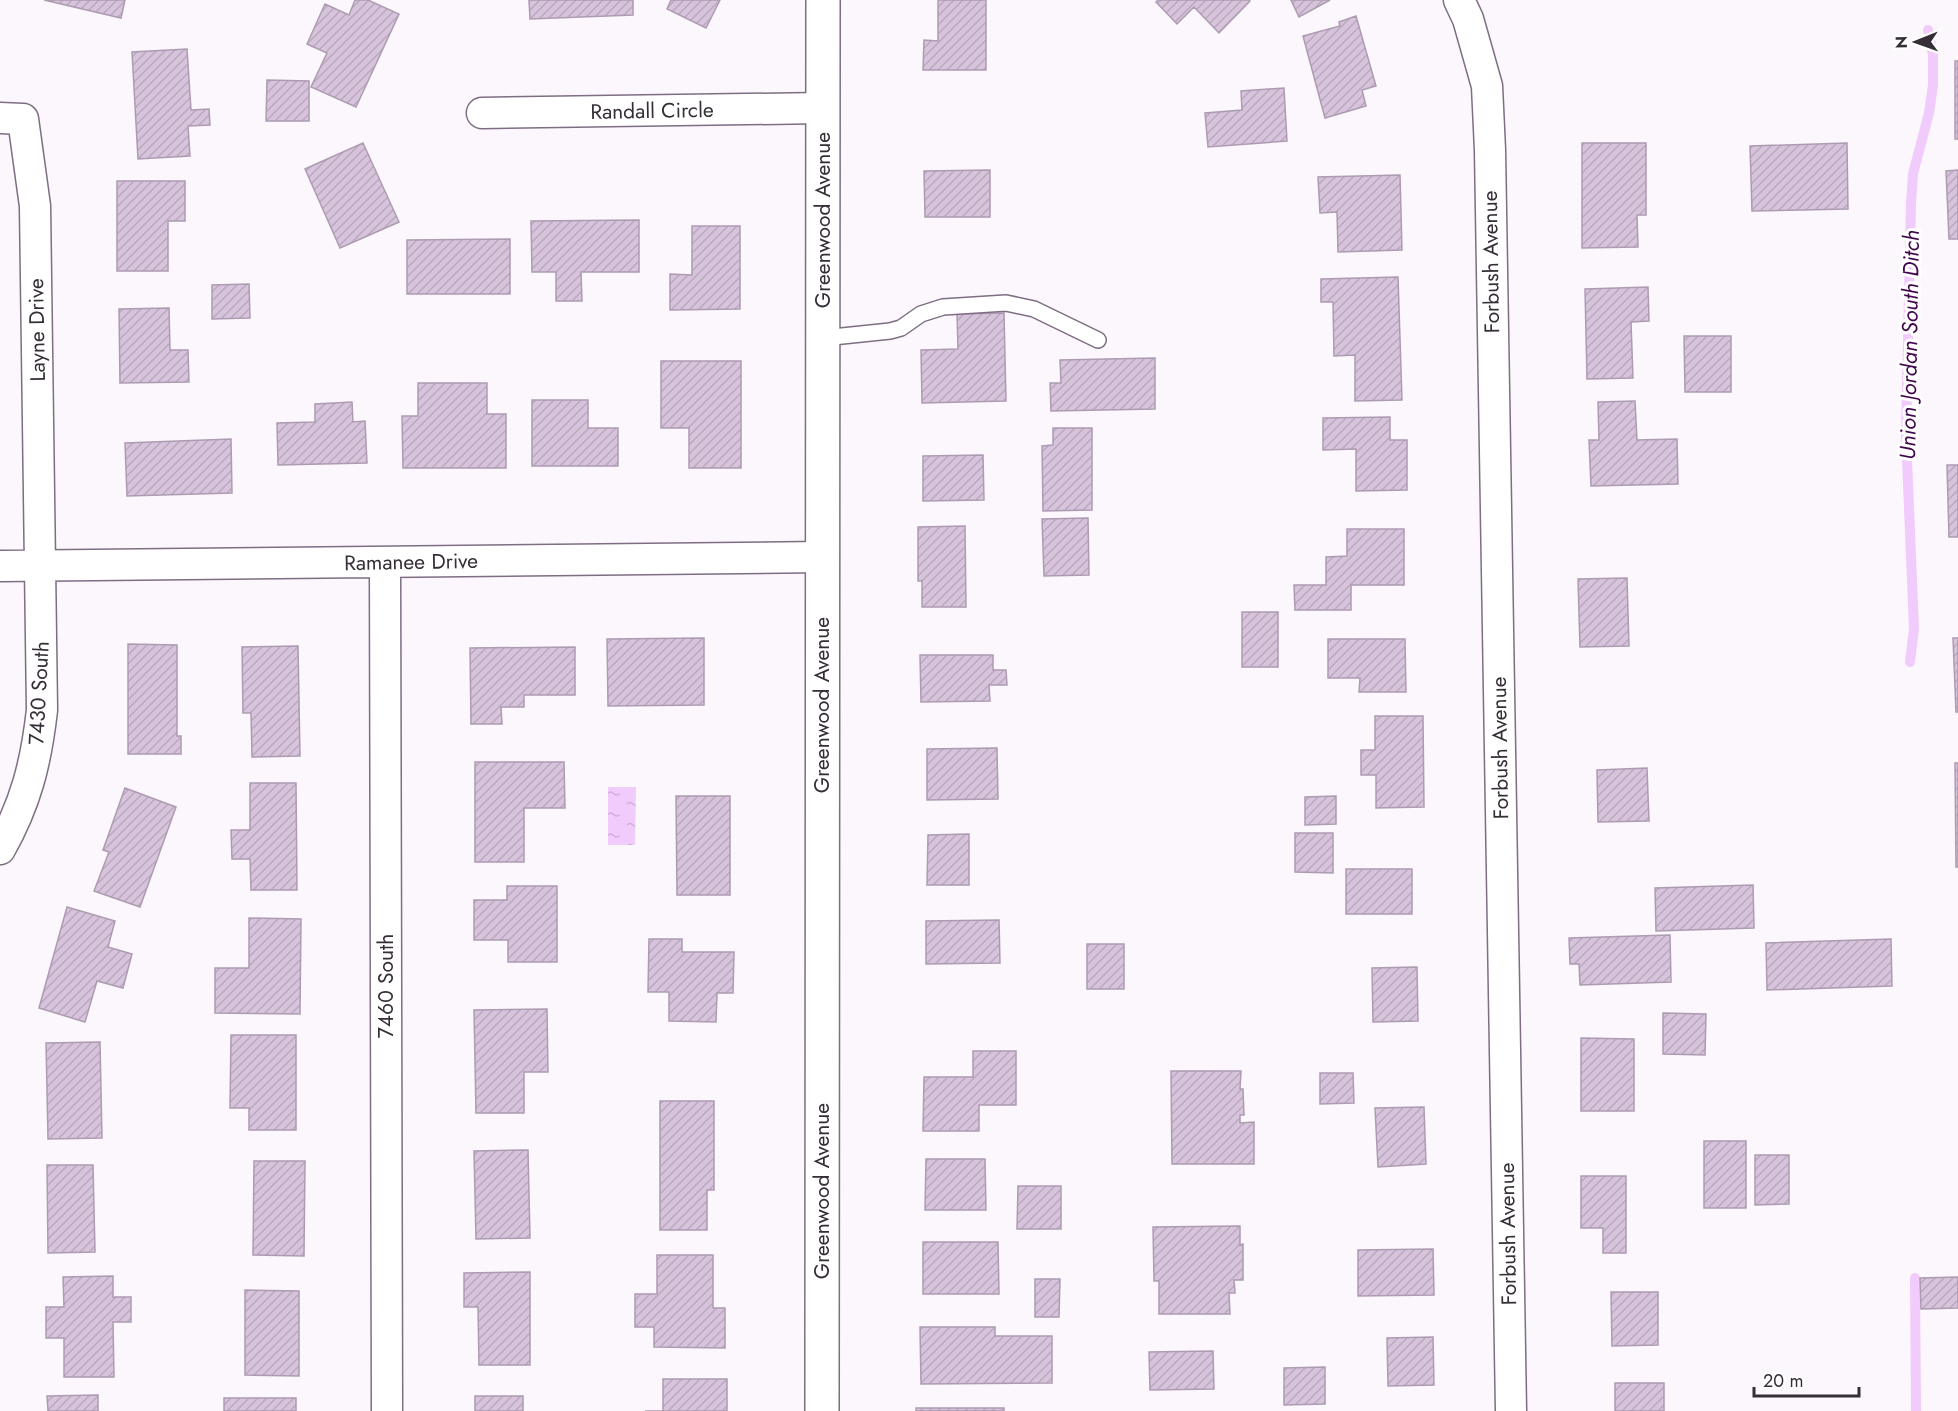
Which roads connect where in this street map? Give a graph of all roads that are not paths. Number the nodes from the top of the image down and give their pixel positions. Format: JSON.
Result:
{"nodes":[{"id":1,"x":823,"y":0,"type":"edge"},
{"id":2,"x":1459,"y":0,"type":"edge"},
{"id":3,"x":823,"y":108,"type":"junction"},
{"id":4,"x":482,"y":113,"type":"dead end"},
{"id":5,"x":0,"y":118,"type":"edge"},
{"id":6,"x":823,"y":338,"type":"junction"},
{"id":7,"x":1098,"y":340,"type":"dead end"},
{"id":8,"x":822,"y":557,"type":"junction"},
{"id":9,"x":385,"y":562,"type":"junction"},
{"id":10,"x":40,"y":565,"type":"junction"},
{"id":11,"x":0,"y":566,"type":"edge"},
{"id":12,"x":0,"y":849,"type":"edge"},
{"id":13,"x":387,"y":1411,"type":"edge"},
{"id":14,"x":822,"y":1411,"type":"edge"},
{"id":15,"x":1511,"y":1411,"type":"edge"}],
"edges":[{"from":1,"to":3,"type":"street","name":"Greenwood Avenue"},
{"from":2,"to":15,"type":"street","name":"Forbush Avenue"},
{"from":3,"to":4,"type":"street","name":"Randall Circle"},
{"from":3,"to":6,"type":"street","name":"Greenwood Avenue"},
{"from":5,"to":10,"type":"street","name":"Layne Drive"},
{"from":6,"to":7,"type":"lane"},
{"from":6,"to":8,"type":"street","name":"Greenwood Avenue"},
{"from":8,"to":9,"type":"street","name":"Ramanee Drive"},
{"from":8,"to":14,"type":"street","name":"Greenwood Avenue"},
{"from":9,"to":10,"type":"street","name":"Ramanee Drive"},
{"from":9,"to":13,"type":"street","name":"7460 South"},
{"from":10,"to":11,"type":"street","name":"Ramanee Drive"},
{"from":10,"to":12,"type":"street","name":"7430 South"}]}
